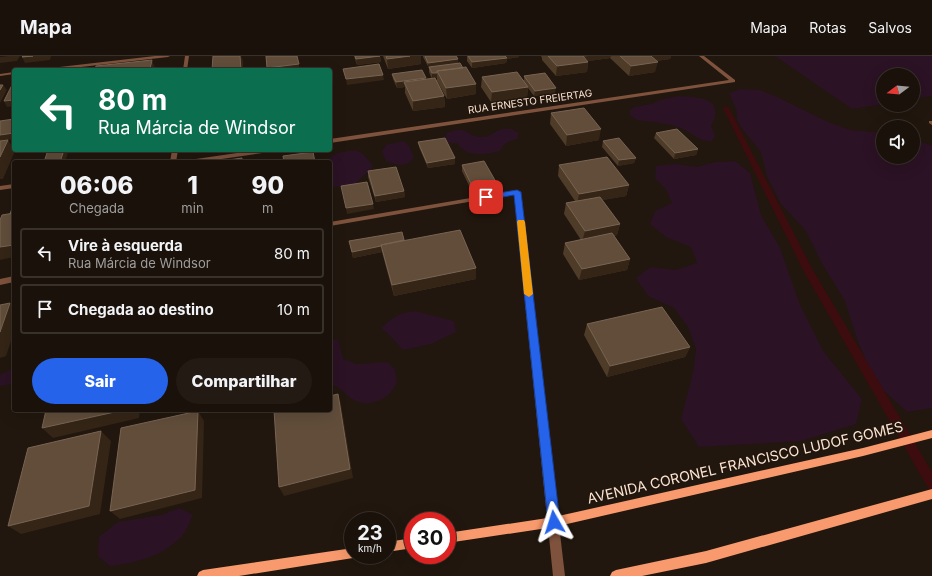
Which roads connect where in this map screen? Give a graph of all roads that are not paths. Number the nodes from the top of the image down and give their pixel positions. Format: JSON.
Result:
{"nodes":[{"id":1,"x":168,"y":56,"type":"edge"},
{"id":2,"x":187,"y":56,"type":"edge"},
{"id":3,"x":701,"y":56,"type":"edge"},
{"id":4,"x":60,"y":68,"type":"edge"},
{"id":5,"x":185,"y":68,"type":"edge"},
{"id":6,"x":12,"y":73,"type":"edge"},
{"id":7,"x":0,"y":75,"type":"edge"},
{"id":8,"x":332,"y":141,"type":"edge"},
{"id":9,"x":256,"y":152,"type":"edge"},
{"id":10,"x":203,"y":160,"type":"edge"},
{"id":11,"x":12,"y":186,"type":"edge"},
{"id":12,"x":0,"y":188,"type":"edge"},
{"id":13,"x":332,"y":224,"type":"edge"},
{"id":14,"x":12,"y":279,"type":"edge"},
{"id":15,"x":0,"y":282,"type":"edge"},
{"id":16,"x":932,"y":434,"type":"edge"},
{"id":17,"x":932,"y":494,"type":"edge"},
{"id":18,"x":554,"y":522,"type":"junction"},
{"id":19,"x":456,"y":537,"type":"edge"},
{"id":20,"x":344,"y":554,"type":"edge"},
{"id":21,"x":203,"y":576,"type":"edge"},
{"id":22,"x":559,"y":576,"type":"edge"},
{"id":23,"x":616,"y":576,"type":"edge"}],
"edges":[{"from":1,"to":4,"type":"street"},
{"from":2,"to":5,"type":"street"},
{"from":3,"to":8,"type":"street","name":"RUA ERNESTO FREIERTAG"},
{"from":6,"to":7,"type":"street"},
{"from":9,"to":10,"type":"street"},
{"from":11,"to":12,"type":"street"},
{"from":13,"to":18,"type":"street"},
{"from":14,"to":15,"type":"street"},
{"from":16,"to":18,"type":"street","name":"AVENIDA CORONEL FRANCISCO LUDOF GOMES"},
{"from":17,"to":23,"type":"street"},
{"from":18,"to":19,"type":"street","name":"AVENIDA CORONEL FRANCISCO LUDOF GOMES"},
{"from":18,"to":22,"type":"street"},
{"from":20,"to":21,"type":"street"}]}
